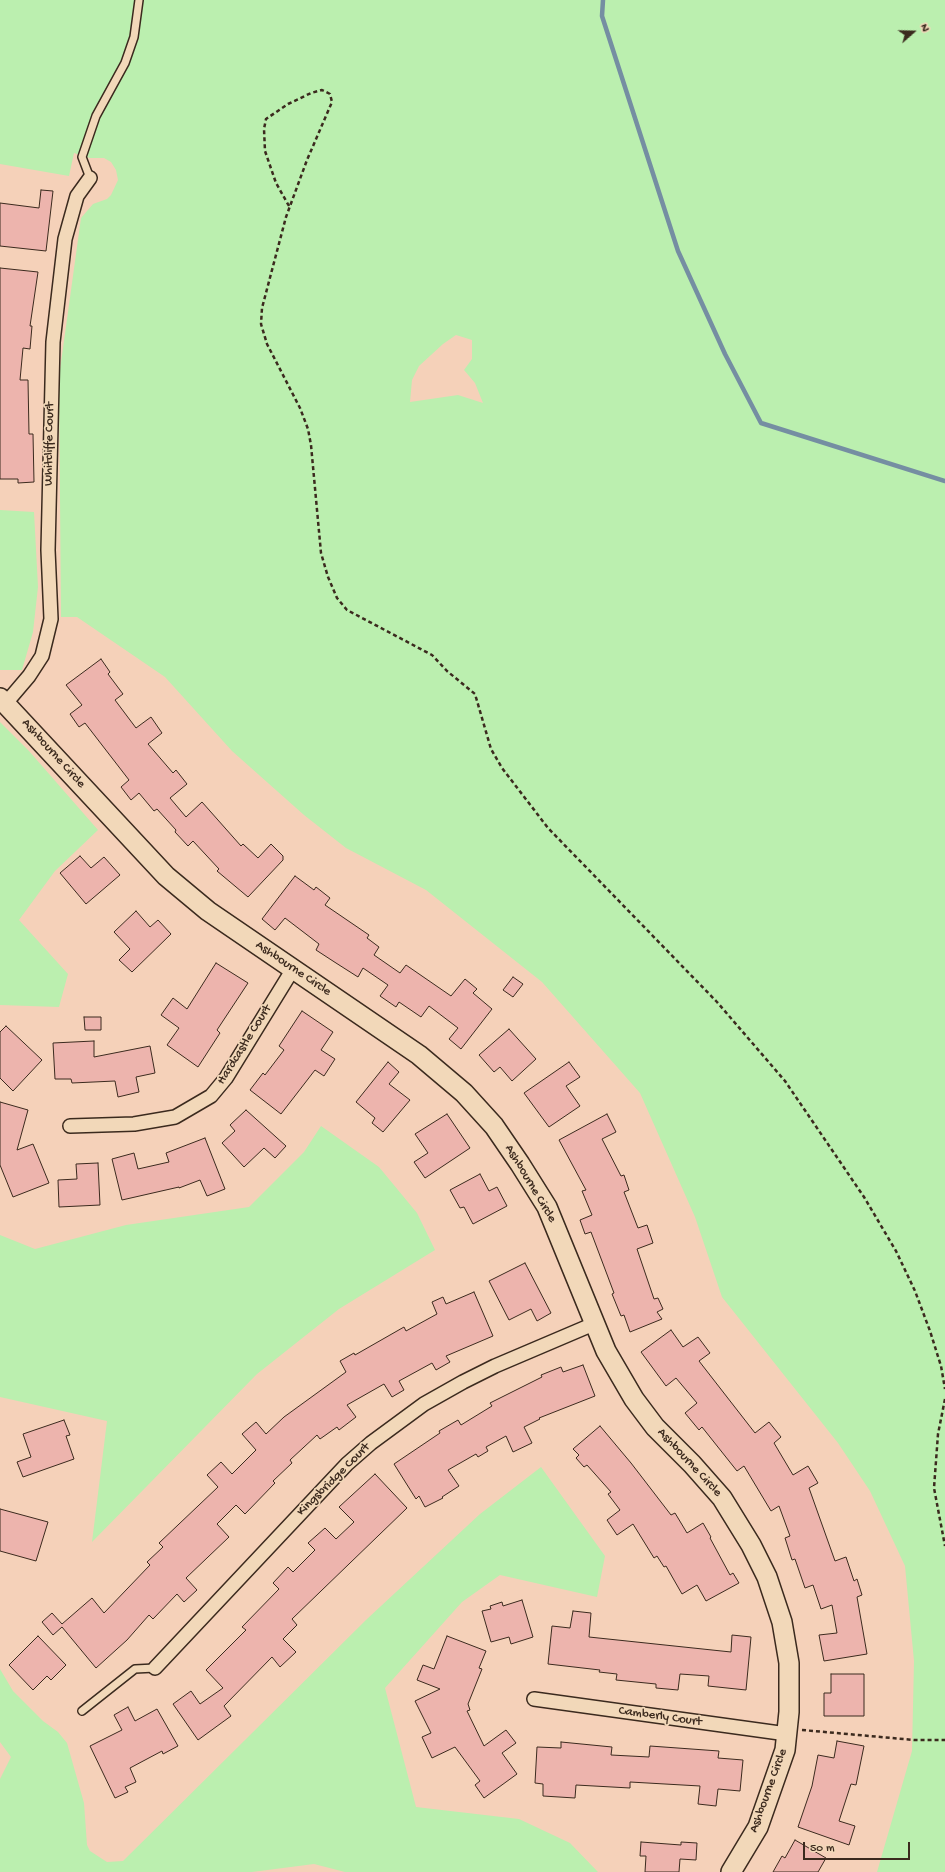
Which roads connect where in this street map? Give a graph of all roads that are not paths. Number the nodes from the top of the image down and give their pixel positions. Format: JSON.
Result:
{"nodes":[{"id":1,"x":139,"y":0,"type":"edge"},
{"id":2,"x":90,"y":178,"type":"joint"},
{"id":3,"x":3,"y":700,"type":"edge"},
{"id":4,"x":293,"y":969,"type":"junction"},
{"id":5,"x":70,"y":1126,"type":"dead end"},
{"id":6,"x":596,"y":1323,"type":"junction"},
{"id":7,"x":155,"y":1668,"type":"joint"},
{"id":8,"x":534,"y":1699,"type":"dead end"},
{"id":9,"x":82,"y":1711,"type":"dead end"},
{"id":10,"x":787,"y":1731,"type":"junction"},
{"id":11,"x":731,"y":1872,"type":"edge"}],
"edges":[{"from":1,"to":2,"type":"lane"},
{"from":2,"to":3,"type":"street","name":"Whitcliffe Court"},
{"from":3,"to":4,"type":"street","name":"Ashbourne Circle"},
{"from":4,"to":5,"type":"street","name":"Hardcastle Court"},
{"from":4,"to":6,"type":"street","name":"Ashbourne Circle"},
{"from":6,"to":7,"type":"street","name":"Kingsbridge Court"},
{"from":6,"to":10,"type":"street","name":"Ashbourne Circle"},
{"from":7,"to":9,"type":"lane"},
{"from":8,"to":10,"type":"street","name":"Camberly Court"},
{"from":10,"to":11,"type":"street","name":"Ashbourne Circle"}]}
